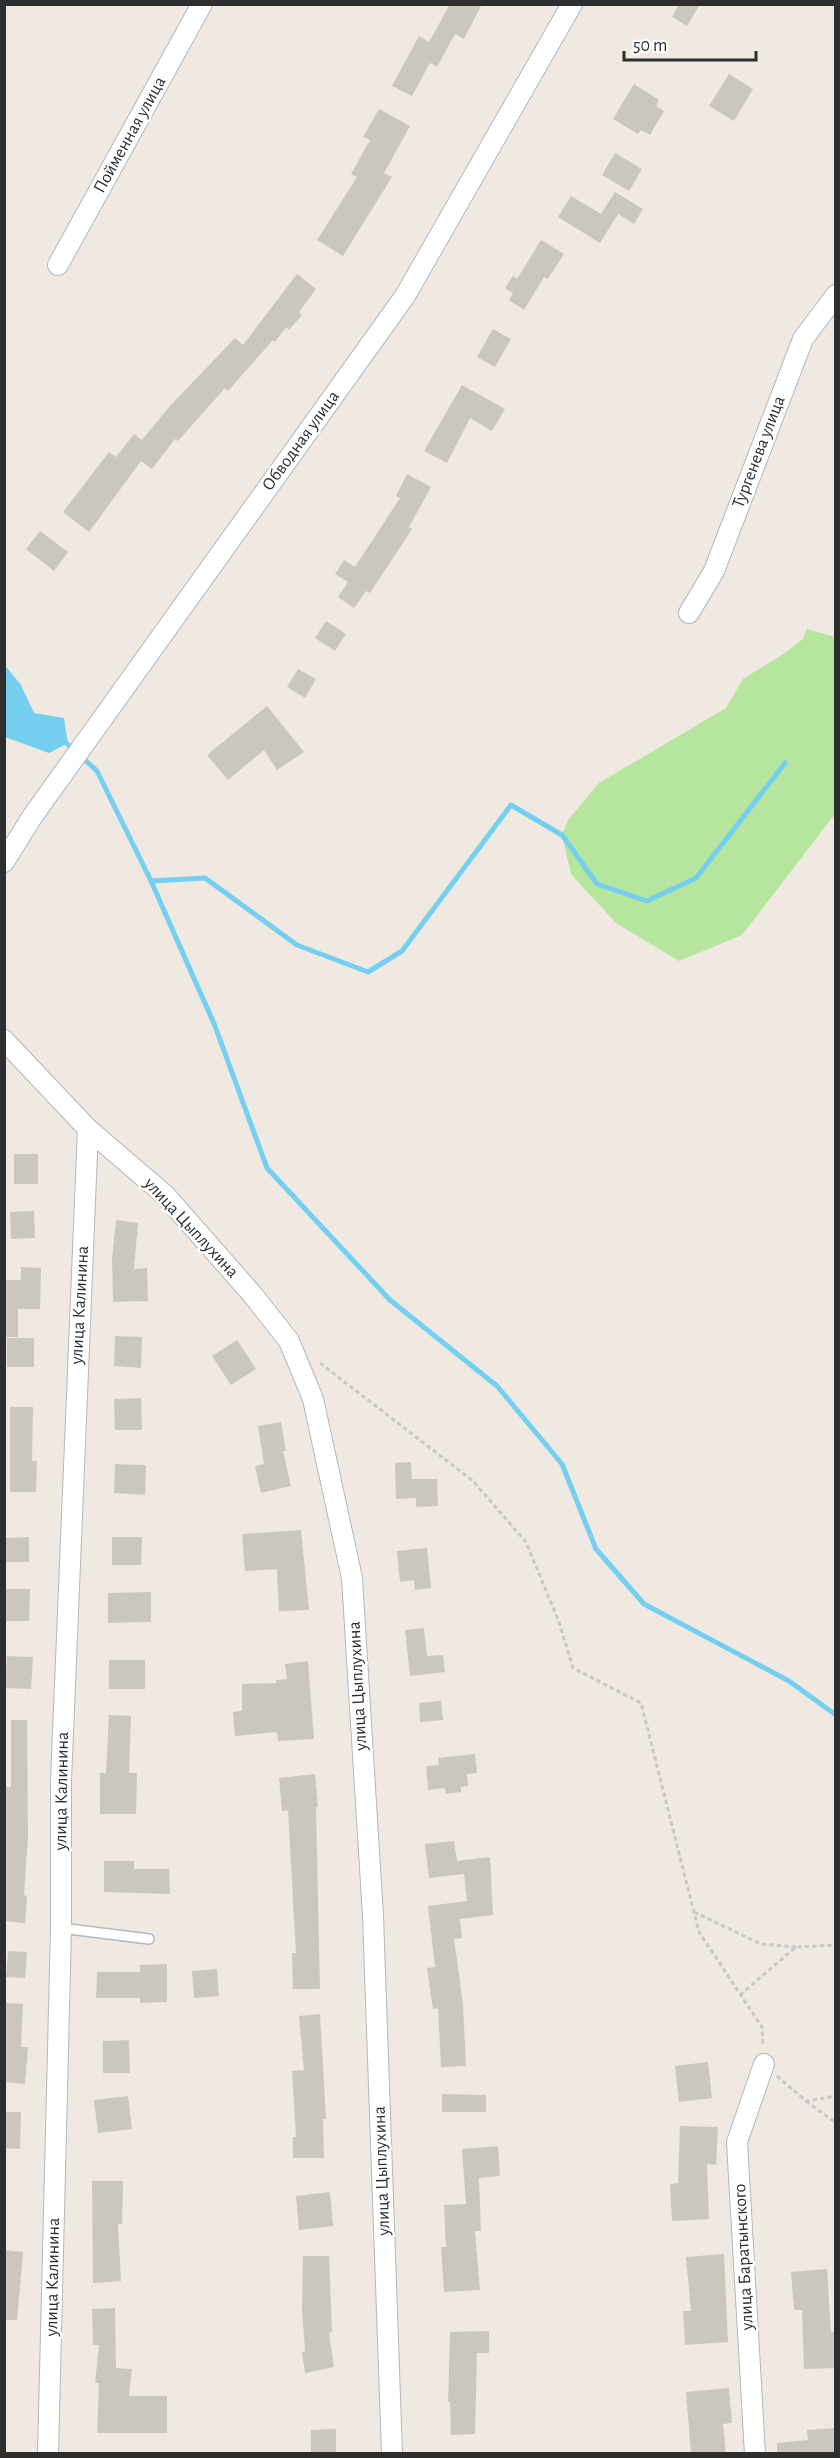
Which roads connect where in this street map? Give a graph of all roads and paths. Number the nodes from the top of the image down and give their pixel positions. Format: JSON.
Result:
{"nodes":[{"id":1,"x":202,"y":4,"type":"edge"},
{"id":2,"x":572,"y":4,"type":"edge"},
{"id":3,"x":58,"y":265,"type":"dead end"},
{"id":4,"x":836,"y":295,"type":"edge"},
{"id":5,"x":689,"y":613,"type":"dead end"},
{"id":6,"x":4,"y":862,"type":"edge"},
{"id":7,"x":4,"y":1040,"type":"edge"},
{"id":8,"x":88,"y":1129,"type":"junction"},
{"id":9,"x":318,"y":1362,"type":"dead end"},
{"id":10,"x":694,"y":1912,"type":"junction"},
{"id":11,"x":61,"y":1928,"type":"junction"},
{"id":12,"x":149,"y":1939,"type":"dead end"},
{"id":13,"x":836,"y":1945,"type":"edge"},
{"id":14,"x":796,"y":1947,"type":"junction"},
{"id":15,"x":741,"y":1995,"type":"junction"},
{"id":16,"x":764,"y":2064,"type":"junction"},
{"id":17,"x":836,"y":2096,"type":"edge"},
{"id":18,"x":806,"y":2100,"type":"junction"},
{"id":19,"x":836,"y":2124,"type":"edge"},
{"id":20,"x":48,"y":2454,"type":"edge"},
{"id":21,"x":392,"y":2454,"type":"edge"},
{"id":22,"x":755,"y":2454,"type":"edge"}],
"edges":[{"from":1,"to":3,"type":"street","name":"Пойменная улица"},
{"from":2,"to":6,"type":"street","name":"Обводная улица"},
{"from":4,"to":5,"type":"street","name":"Тургенева улица"},
{"from":7,"to":8,"type":"street","name":"улица Цыплухина"},
{"from":8,"to":11,"type":"street","name":"улица Калинина"},
{"from":8,"to":21,"type":"street","name":"улица Цыплухина"},
{"from":9,"to":10,"type":"path"},
{"from":10,"to":14,"type":"path"},
{"from":10,"to":15,"type":"path"},
{"from":11,"to":12,"type":"lane"},
{"from":11,"to":20,"type":"street","name":"улица Калинина"},
{"from":13,"to":14,"type":"path"},
{"from":14,"to":15,"type":"path"},
{"from":15,"to":16,"type":"path"},
{"from":16,"to":18,"type":"path"},
{"from":16,"to":22,"type":"street","name":"улица Баратынского"},
{"from":17,"to":18,"type":"path"},
{"from":18,"to":19,"type":"path"}]}
